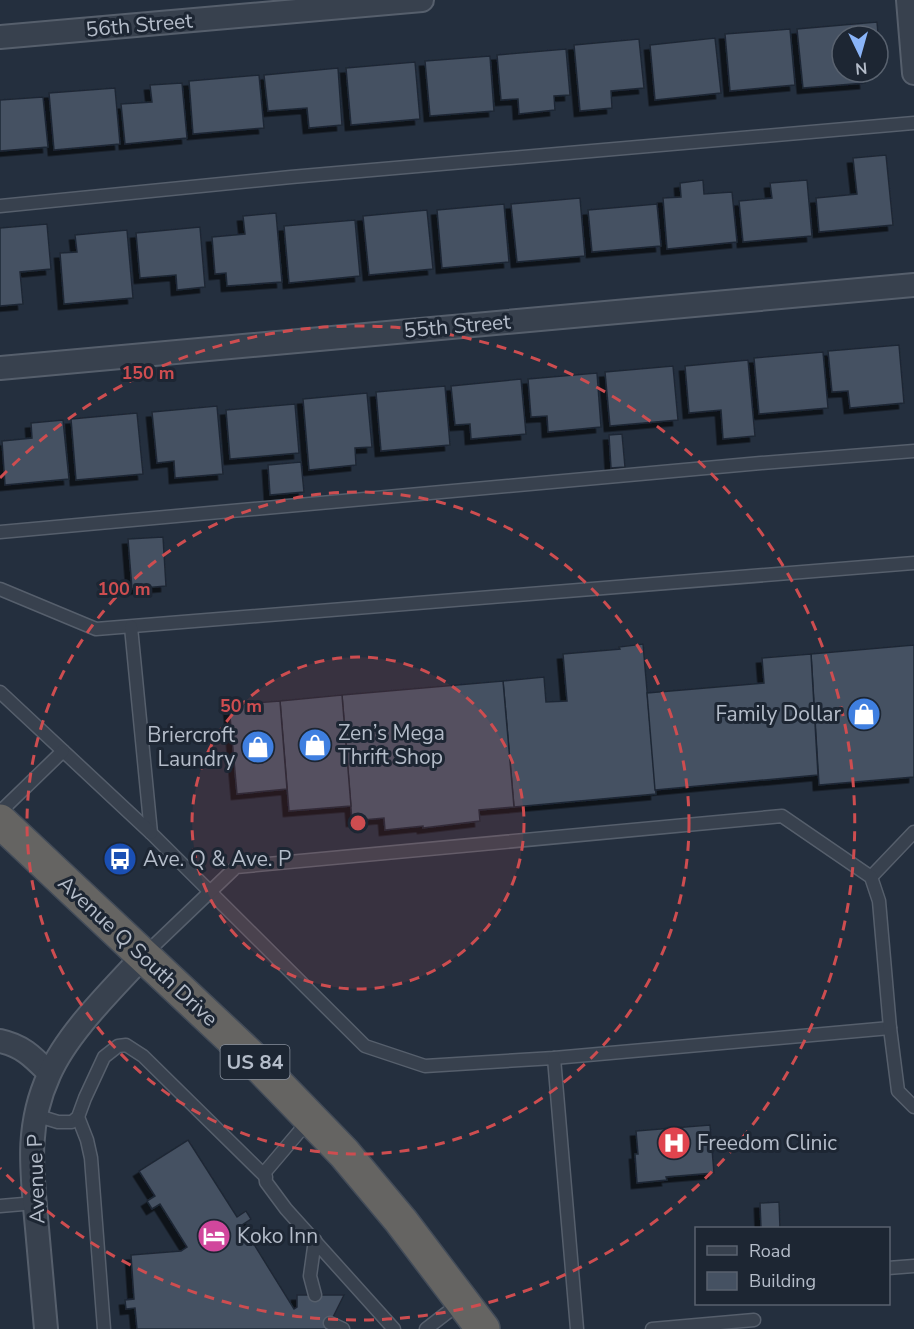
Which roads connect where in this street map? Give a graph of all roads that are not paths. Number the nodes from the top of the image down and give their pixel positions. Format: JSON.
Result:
{"nodes":[{"id":1,"x":422,"y":0,"type":"edge"},
{"id":2,"x":908,"y":0,"type":"edge"},
{"id":3,"x":0,"y":37,"type":"edge"},
{"id":4,"x":914,"y":73,"type":"edge"},
{"id":5,"x":914,"y":123,"type":"edge"},
{"id":6,"x":0,"y":206,"type":"edge"},
{"id":7,"x":914,"y":285,"type":"edge"},
{"id":8,"x":0,"y":368,"type":"edge"},
{"id":9,"x":914,"y":451,"type":"edge"},
{"id":10,"x":0,"y":532,"type":"edge"},
{"id":11,"x":914,"y":563,"type":"edge"},
{"id":12,"x":0,"y":589,"type":"edge"},
{"id":13,"x":130,"y":627,"type":"junction"},
{"id":14,"x":0,"y":692,"type":"edge"},
{"id":15,"x":63,"y":751,"type":"junction"},
{"id":16,"x":0,"y":812,"type":"edge"},
{"id":17,"x":0,"y":821,"type":"edge"},
{"id":18,"x":914,"y":832,"type":"edge"},
{"id":19,"x":151,"y":833,"type":"junction"},
{"id":20,"x":871,"y":877,"type":"junction"},
{"id":21,"x":210,"y":892,"type":"junction"},
{"id":22,"x":143,"y":956,"type":"junction"},
{"id":23,"x":890,"y":1028,"type":"junction"},
{"id":24,"x":0,"y":1041,"type":"edge"},
{"id":25,"x":554,"y":1058,"type":"junction"},
{"id":26,"x":49,"y":1074,"type":"junction"},
{"id":27,"x":914,"y":1107,"type":"edge"},
{"id":28,"x":35,"y":1115,"type":"junction"},
{"id":29,"x":78,"y":1117,"type":"junction"},
{"id":30,"x":310,"y":1119,"type":"junction"},
{"id":31,"x":266,"y":1177,"type":"junction"},
{"id":32,"x":35,"y":1203,"type":"junction"},
{"id":33,"x":0,"y":1206,"type":"edge"},
{"id":34,"x":315,"y":1240,"type":"junction"},
{"id":35,"x":914,"y":1266,"type":"edge"},
{"id":36,"x":890,"y":1268,"type":"edge"},
{"id":37,"x":315,"y":1295,"type":"dead end"},
{"id":38,"x":462,"y":1301,"type":"junction"},
{"id":39,"x":753,"y":1320,"type":"dead end"},
{"id":40,"x":330,"y":1323,"type":"dead end"},
{"id":41,"x":46,"y":1329,"type":"edge"},
{"id":42,"x":104,"y":1329,"type":"edge"},
{"id":43,"x":344,"y":1329,"type":"edge"},
{"id":44,"x":394,"y":1329,"type":"edge"},
{"id":45,"x":426,"y":1329,"type":"edge"},
{"id":46,"x":483,"y":1329,"type":"edge"},
{"id":47,"x":577,"y":1329,"type":"edge"},
{"id":48,"x":652,"y":1329,"type":"edge"}],
"edges":[{"from":1,"to":3,"type":"street","name":"56th Street"},
{"from":2,"to":4,"type":"street"},
{"from":5,"to":6,"type":"lane"},
{"from":7,"to":8,"type":"street","name":"55th Street"},
{"from":9,"to":10,"type":"lane"},
{"from":11,"to":13,"type":"lane"},
{"from":12,"to":13,"type":"lane"},
{"from":13,"to":19,"type":"lane"},
{"from":14,"to":15,"type":"lane"},
{"from":15,"to":16,"type":"lane"},
{"from":15,"to":19,"type":"lane"},
{"from":17,"to":22,"type":"highway","name":"Avenue Q South Drive","number":"US 84"},
{"from":18,"to":20,"type":"lane"},
{"from":19,"to":21,"type":"lane"},
{"from":20,"to":21,"type":"lane"},
{"from":20,"to":23,"type":"lane"},
{"from":21,"to":22,"type":"lane"},
{"from":21,"to":25,"type":"lane"},
{"from":22,"to":26,"type":"street","name":"Avenue P"},
{"from":22,"to":30,"type":"highway","name":"Avenue Q South Drive","number":"US 84"},
{"from":23,"to":25,"type":"lane"},
{"from":23,"to":27,"type":"lane"},
{"from":24,"to":26,"type":"street"},
{"from":25,"to":47,"type":"lane"},
{"from":26,"to":28,"type":"street","name":"Avenue P"},
{"from":28,"to":29,"type":"lane"},
{"from":28,"to":32,"type":"street","name":"Avenue P"},
{"from":29,"to":31,"type":"lane"},
{"from":29,"to":42,"type":"lane"},
{"from":30,"to":31,"type":"lane"},
{"from":30,"to":38,"type":"highway","name":"Avenue Q South Drive","number":"US 84"},
{"from":31,"to":34,"type":"lane"},
{"from":32,"to":33,"type":"lane"},
{"from":32,"to":41,"type":"street","name":"Avenue P"},
{"from":34,"to":37,"type":"lane"},
{"from":34,"to":44,"type":"lane"},
{"from":35,"to":36,"type":"lane"},
{"from":38,"to":45,"type":"lane"},
{"from":38,"to":46,"type":"highway","name":"Avenue Q South Drive","number":"US 84"},
{"from":39,"to":48,"type":"lane"},
{"from":40,"to":43,"type":"lane"}]}
